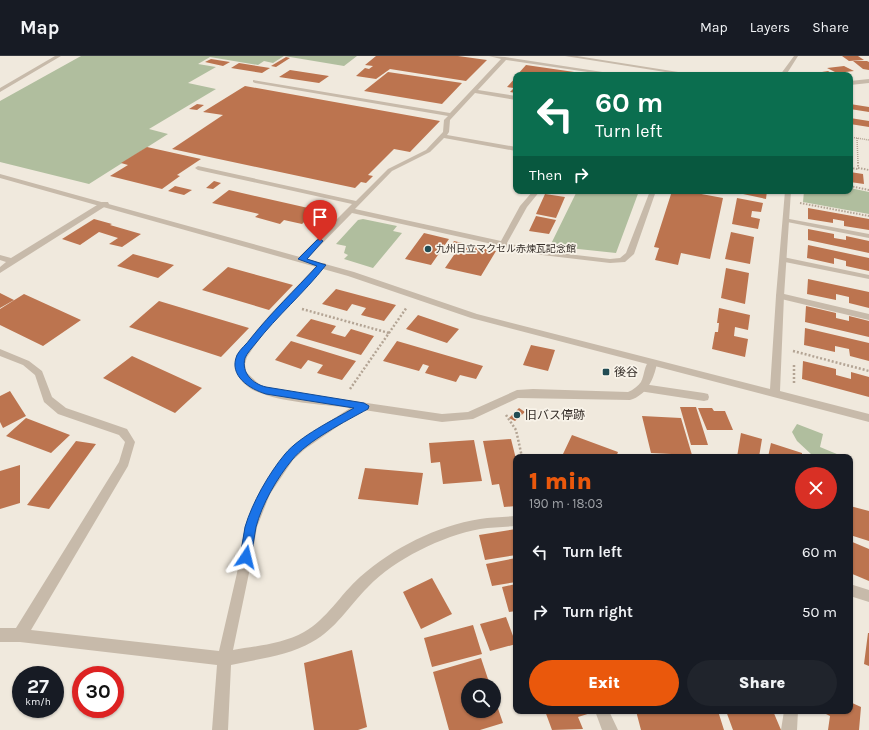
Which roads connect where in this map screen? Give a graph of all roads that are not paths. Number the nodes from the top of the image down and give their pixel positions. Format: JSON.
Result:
{"nodes":[{"id":1,"x":59,"y":56,"type":"edge"},
{"id":2,"x":491,"y":56,"type":"edge"},
{"id":3,"x":567,"y":56,"type":"edge"},
{"id":4,"x":796,"y":56,"type":"edge"},
{"id":5,"x":505,"y":58,"type":"junction"},
{"id":6,"x":599,"y":72,"type":"edge"},
{"id":7,"x":674,"y":72,"type":"edge"},
{"id":8,"x":785,"y":72,"type":"edge"},
{"id":9,"x":255,"y":81,"type":"dead end"},
{"id":10,"x":869,"y":81,"type":"edge"},
{"id":11,"x":853,"y":83,"type":"edge"},
{"id":12,"x":0,"y":90,"type":"edge"},
{"id":13,"x":474,"y":91,"type":"junction"},
{"id":14,"x":513,"y":98,"type":"edge"},
{"id":15,"x":452,"y":115,"type":"junction"},
{"id":16,"x":442,"y":136,"type":"junction"},
{"id":17,"x":513,"y":148,"type":"edge"},
{"id":18,"x":198,"y":168,"type":"dead end"},
{"id":19,"x":0,"y":176,"type":"edge"},
{"id":20,"x":534,"y":194,"type":"edge"},
{"id":21,"x":652,"y":194,"type":"edge"},
{"id":22,"x":788,"y":194,"type":"edge"},
{"id":23,"x":357,"y":203,"type":"junction"},
{"id":24,"x":105,"y":204,"type":"junction"},
{"id":25,"x":350,"y":210,"type":"junction"},
{"id":26,"x":787,"y":220,"type":"junction"},
{"id":27,"x":869,"y":236,"type":"edge"},
{"id":28,"x":503,"y":244,"type":"junction"},
{"id":29,"x":0,"y":257,"type":"edge"},
{"id":30,"x":302,"y":259,"type":"junction"},
{"id":31,"x":783,"y":260,"type":"junction"},
{"id":32,"x":12,"y":261,"type":"junction"},
{"id":33,"x":322,"y":265,"type":"junction"},
{"id":34,"x":0,"y":271,"type":"edge"},
{"id":35,"x":869,"y":277,"type":"edge"},
{"id":36,"x":780,"y":296,"type":"junction"},
{"id":37,"x":869,"y":316,"type":"edge"},
{"id":38,"x":0,"y":352,"type":"edge"},
{"id":39,"x":652,"y":362,"type":"junction"},
{"id":40,"x":643,"y":388,"type":"junction"},
{"id":41,"x":775,"y":394,"type":"junction"},
{"id":42,"x":704,"y":398,"type":"dead end"},
{"id":43,"x":364,"y":406,"type":"junction"},
{"id":44,"x":869,"y":418,"type":"edge"},
{"id":45,"x":513,"y":521,"type":"edge"},
{"id":46,"x":853,"y":591,"type":"edge"},
{"id":47,"x":869,"y":596,"type":"edge"},
{"id":48,"x":0,"y":635,"type":"edge"},
{"id":49,"x":20,"y":635,"type":"junction"},
{"id":50,"x":224,"y":659,"type":"junction"},
{"id":51,"x":603,"y":714,"type":"edge"},
{"id":52,"x":791,"y":714,"type":"edge"},
{"id":53,"x":220,"y":730,"type":"edge"},
{"id":54,"x":610,"y":730,"type":"edge"},
{"id":55,"x":789,"y":730,"type":"edge"}],
"edges":[{"from":1,"to":12,"type":"street"},
{"from":2,"to":5,"type":"street"},
{"from":3,"to":7,"type":"street"},
{"from":4,"to":8,"type":"street"},
{"from":5,"to":6,"type":"street"},
{"from":5,"to":13,"type":"street"},
{"from":9,"to":15,"type":"street"},
{"from":10,"to":11,"type":"street"},
{"from":13,"to":14,"type":"street"},
{"from":13,"to":15,"type":"street"},
{"from":15,"to":16,"type":"street"},
{"from":16,"to":17,"type":"street"},
{"from":16,"to":23,"type":"street"},
{"from":18,"to":23,"type":"street"},
{"from":19,"to":24,"type":"street"},
{"from":20,"to":28,"type":"street"},
{"from":21,"to":28,"type":"street"},
{"from":22,"to":26,"type":"street"},
{"from":23,"to":25,"type":"street"},
{"from":24,"to":30,"type":"street"},
{"from":24,"to":32,"type":"street"},
{"from":25,"to":28,"type":"street"},
{"from":25,"to":30,"type":"street"},
{"from":26,"to":27,"type":"street"},
{"from":26,"to":31,"type":"street"},
{"from":29,"to":32,"type":"street"},
{"from":30,"to":33,"type":"street"},
{"from":31,"to":35,"type":"street"},
{"from":31,"to":36,"type":"street"},
{"from":32,"to":34,"type":"street"},
{"from":33,"to":39,"type":"street"},
{"from":33,"to":43,"type":"street"},
{"from":36,"to":37,"type":"street"},
{"from":36,"to":41,"type":"street"},
{"from":38,"to":49,"type":"street"},
{"from":39,"to":40,"type":"street"},
{"from":39,"to":41,"type":"street"},
{"from":40,"to":42,"type":"street"},
{"from":40,"to":43,"type":"street"},
{"from":41,"to":44,"type":"street"},
{"from":43,"to":50,"type":"street"},
{"from":45,"to":50,"type":"street"},
{"from":46,"to":47,"type":"street"},
{"from":48,"to":49,"type":"street"},
{"from":49,"to":50,"type":"street"},
{"from":50,"to":53,"type":"street"},
{"from":51,"to":54,"type":"street"},
{"from":52,"to":55,"type":"street"}]}
